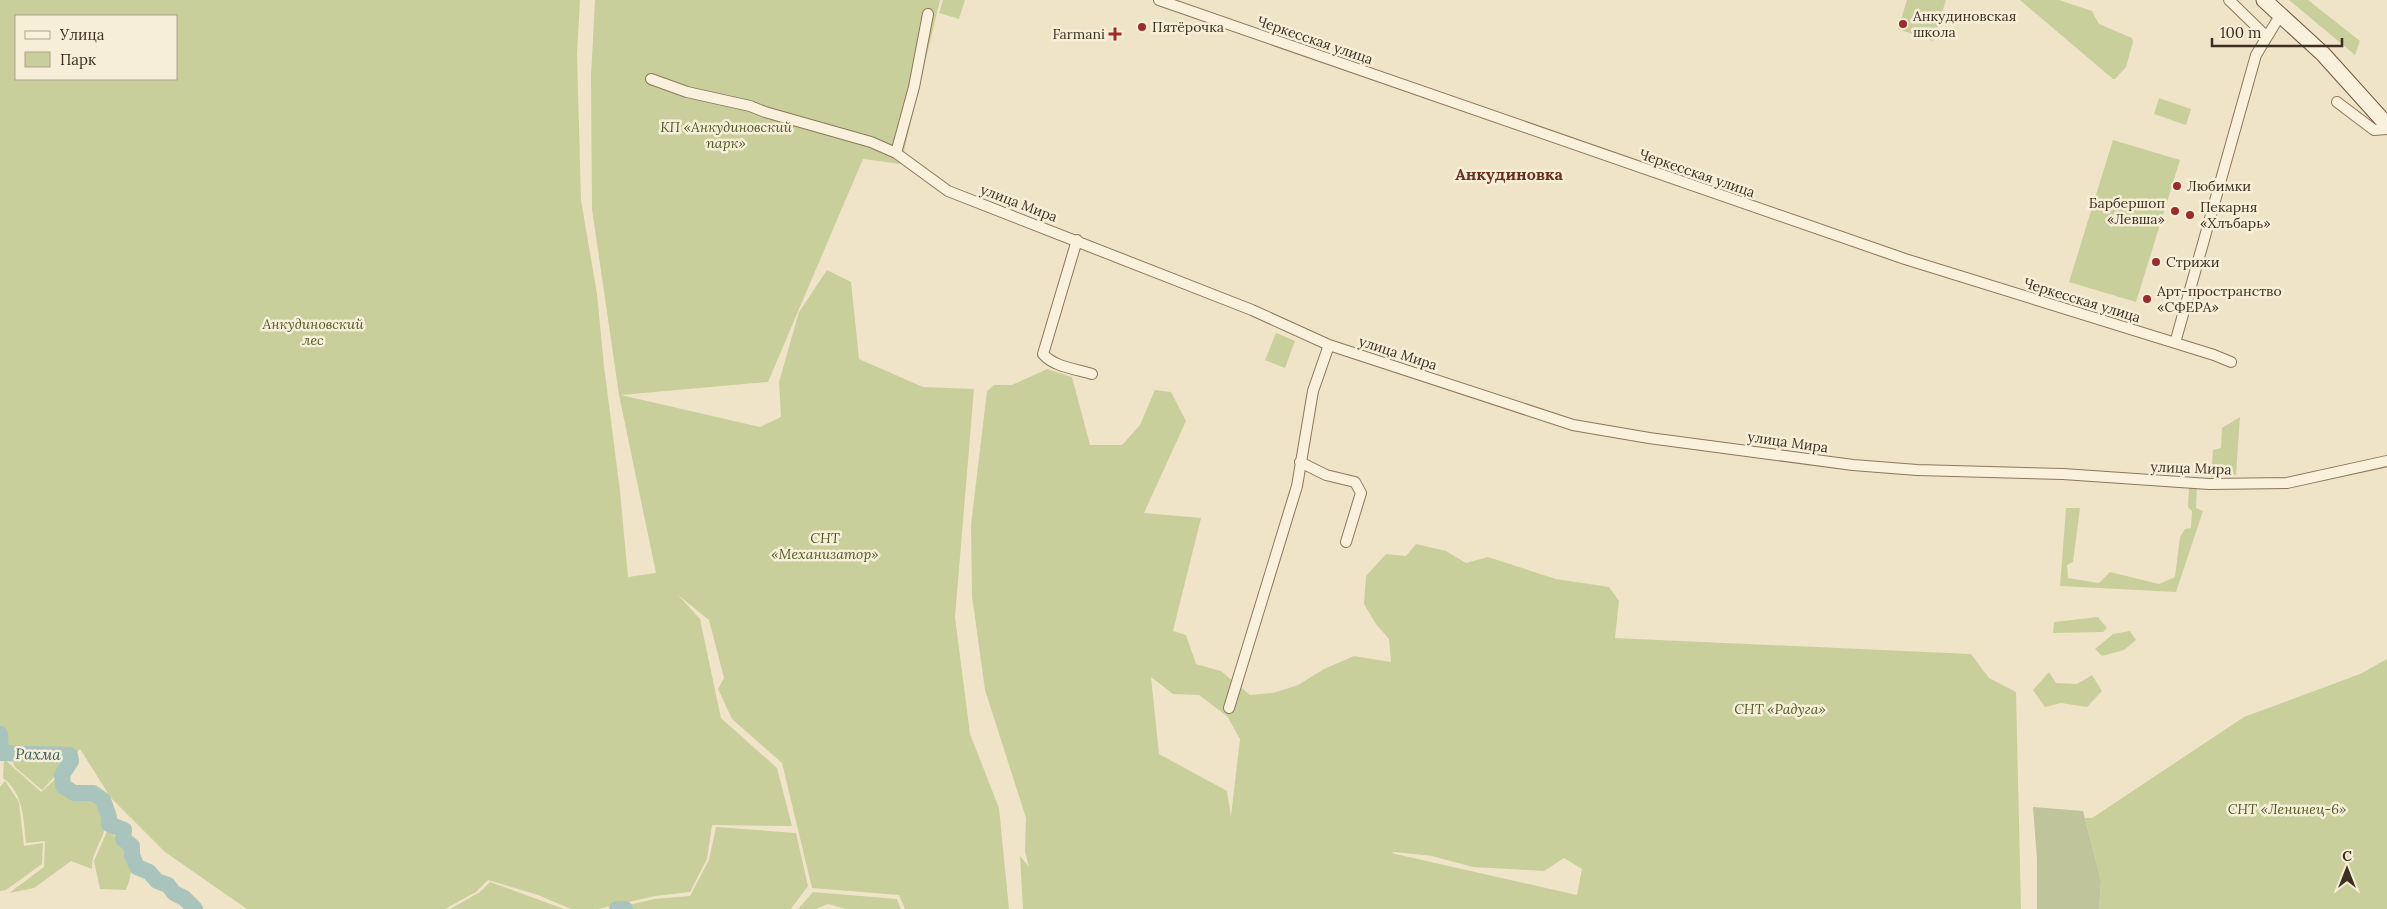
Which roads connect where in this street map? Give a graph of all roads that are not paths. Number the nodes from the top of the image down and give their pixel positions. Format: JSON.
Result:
{"nodes":[{"id":1,"x":1159,"y":0,"type":"edge"},
{"id":2,"x":2229,"y":0,"type":"edge"},
{"id":3,"x":2264,"y":0,"type":"edge"},
{"id":4,"x":928,"y":14,"type":"dead end"},
{"id":5,"x":2281,"y":14,"type":"junction"},
{"id":6,"x":2267,"y":37,"type":"junction"},
{"id":7,"x":651,"y":79,"type":"dead end"},
{"id":8,"x":2337,"y":102,"type":"dead end"},
{"id":9,"x":2387,"y":125,"type":"edge"},
{"id":10,"x":2387,"y":129,"type":"edge"},
{"id":11,"x":896,"y":153,"type":"junction"},
{"id":12,"x":1077,"y":240,"type":"junction"},
{"id":13,"x":2175,"y":343,"type":"junction"},
{"id":14,"x":1330,"y":345,"type":"junction"},
{"id":15,"x":2231,"y":362,"type":"dead end"},
{"id":16,"x":1092,"y":374,"type":"dead end"},
{"id":17,"x":2387,"y":461,"type":"edge"},
{"id":18,"x":1300,"y":462,"type":"junction"},
{"id":19,"x":1346,"y":542,"type":"dead end"},
{"id":20,"x":1228,"y":708,"type":"dead end"}],
"edges":[{"from":1,"to":13,"type":"street","name":"Черкесская улица"},
{"from":2,"to":6,"type":"street"},
{"from":3,"to":5,"type":"street"},
{"from":4,"to":11,"type":"street"},
{"from":5,"to":6,"type":"street"},
{"from":5,"to":9,"type":"street"},
{"from":6,"to":13,"type":"street"},
{"from":7,"to":11,"type":"street","name":"улица Мира"},
{"from":8,"to":10,"type":"street"},
{"from":11,"to":12,"type":"street","name":"улица Мира"},
{"from":12,"to":14,"type":"street","name":"улица Мира"},
{"from":12,"to":16,"type":"street"},
{"from":13,"to":15,"type":"street","name":"Черкесская улица"},
{"from":14,"to":17,"type":"street","name":"улица Мира"},
{"from":14,"to":18,"type":"street"},
{"from":18,"to":19,"type":"street"},
{"from":18,"to":20,"type":"street"}]}
